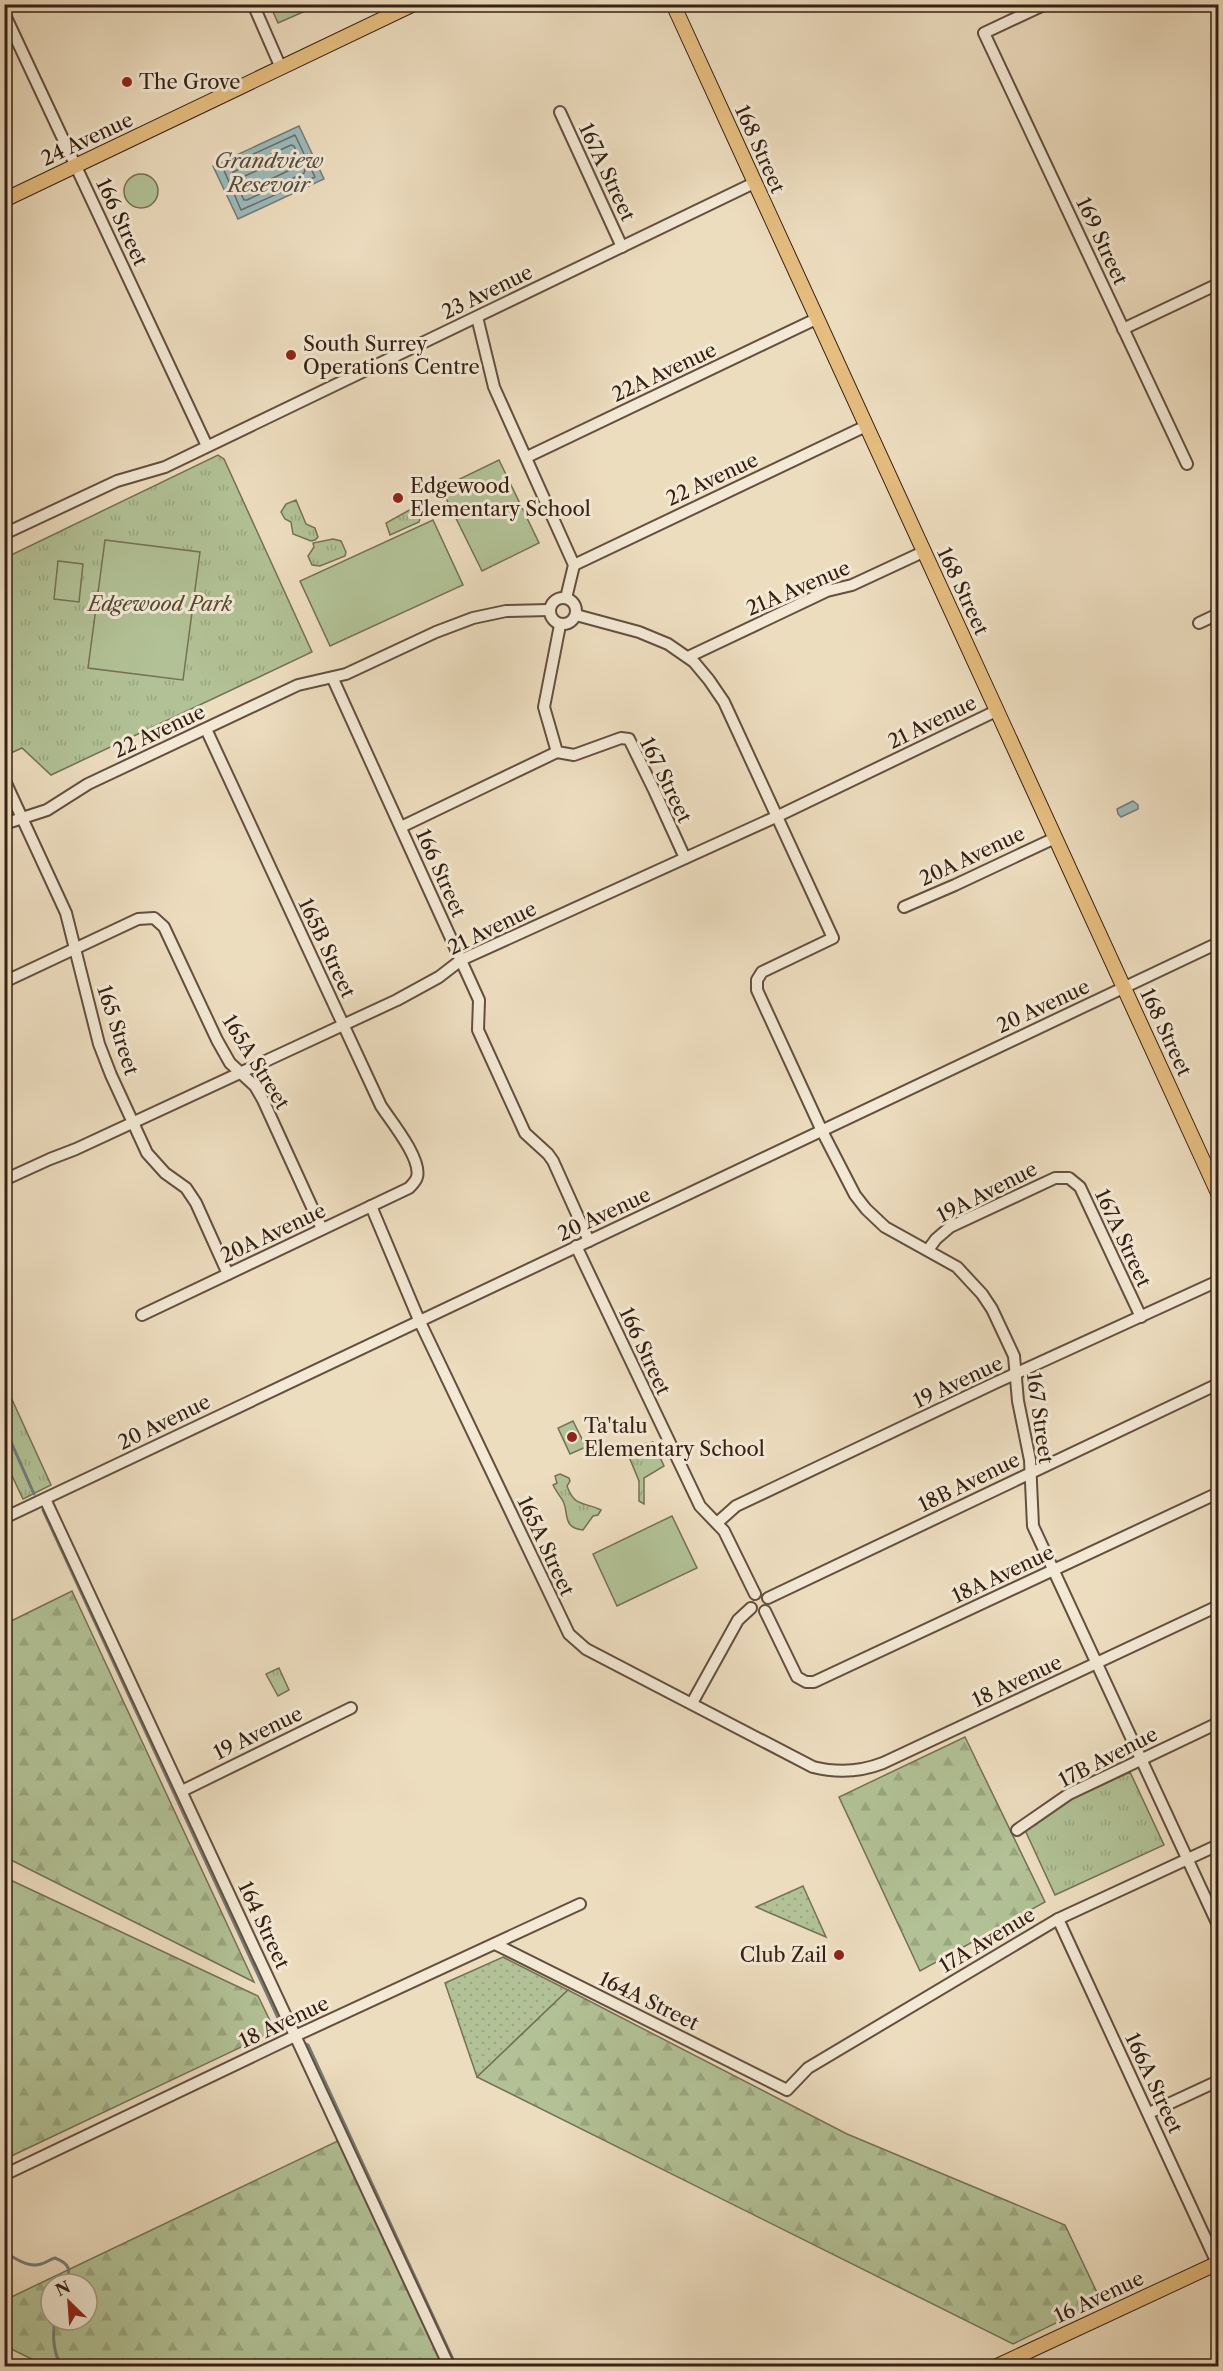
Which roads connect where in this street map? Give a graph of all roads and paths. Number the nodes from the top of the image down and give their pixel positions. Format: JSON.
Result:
{"nodes":[{"id":1,"x":253,"y":4,"type":"edge"},
{"id":2,"x":414,"y":4,"type":"edge"},
{"id":3,"x":673,"y":4,"type":"edge"},
{"id":4,"x":1046,"y":4,"type":"edge"},
{"id":5,"x":4,"y":13,"type":"edge"},
{"id":6,"x":282,"y":68,"type":"junction"},
{"id":7,"x":560,"y":112,"type":"dead end"},
{"id":8,"x":76,"y":166,"type":"junction"},
{"id":9,"x":754,"y":183,"type":"junction"},
{"id":10,"x":4,"y":200,"type":"edge"},
{"id":11,"x":622,"y":247,"type":"junction"},
{"id":12,"x":1218,"y":284,"type":"edge"},
{"id":13,"x":477,"y":317,"type":"junction"},
{"id":14,"x":816,"y":319,"type":"junction"},
{"id":15,"x":1123,"y":329,"type":"junction"},
{"id":16,"x":866,"y":426,"type":"junction"},
{"id":17,"x":207,"y":446,"type":"junction"},
{"id":18,"x":527,"y":457,"type":"junction"},
{"id":19,"x":1186,"y":464,"type":"dead end"},
{"id":20,"x":4,"y":534,"type":"edge"},
{"id":21,"x":923,"y":552,"type":"junction"},
{"id":22,"x":574,"y":565,"type":"junction"},
{"id":23,"x":566,"y":598,"type":"junction"},
{"id":24,"x":549,"y":610,"type":"junction"},
{"id":25,"x":1218,"y":614,"type":"edge"},
{"id":26,"x":576,"y":615,"type":"junction"},
{"id":27,"x":1199,"y":623,"type":"dead end"},
{"id":28,"x":560,"y":625,"type":"junction"},
{"id":29,"x":688,"y":657,"type":"junction"},
{"id":30,"x":333,"y":679,"type":"junction"},
{"id":31,"x":996,"y":711,"type":"junction"},
{"id":32,"x":206,"y":729,"type":"junction"},
{"id":33,"x":557,"y":752,"type":"junction"},
{"id":34,"x":4,"y":779,"type":"edge"},
{"id":35,"x":777,"y":816,"type":"junction"},
{"id":36,"x":23,"y":820,"type":"junction"},
{"id":37,"x":4,"y":824,"type":"edge"},
{"id":38,"x":400,"y":827,"type":"junction"},
{"id":39,"x":1054,"y":838,"type":"junction"},
{"id":40,"x":685,"y":858,"type":"junction"},
{"id":41,"x":904,"y":907,"type":"dead end"},
{"id":42,"x":1218,"y":943,"type":"edge"},
{"id":43,"x":75,"y":949,"type":"junction"},
{"id":44,"x":461,"y":960,"type":"junction"},
{"id":45,"x":4,"y":982,"type":"edge"},
{"id":46,"x":1124,"y":988,"type":"junction"},
{"id":47,"x":342,"y":1024,"type":"junction"},
{"id":48,"x":241,"y":1073,"type":"junction"},
{"id":49,"x":133,"y":1122,"type":"junction"},
{"id":50,"x":822,"y":1131,"type":"junction"},
{"id":51,"x":1069,"y":1178,"type":"joint"},
{"id":52,"x":417,"y":1179,"type":"joint"},
{"id":53,"x":4,"y":1180,"type":"edge"},
{"id":54,"x":1218,"y":1193,"type":"edge"},
{"id":55,"x":371,"y":1206,"type":"junction"},
{"id":56,"x":322,"y":1229,"type":"junction"},
{"id":57,"x":589,"y":1241,"type":"junction"},
{"id":58,"x":576,"y":1246,"type":"junction"},
{"id":59,"x":928,"y":1250,"type":"junction"},
{"id":60,"x":228,"y":1274,"type":"junction"},
{"id":61,"x":1218,"y":1281,"type":"edge"},
{"id":62,"x":142,"y":1315,"type":"dead end"},
{"id":63,"x":1141,"y":1317,"type":"junction"},
{"id":64,"x":419,"y":1320,"type":"junction"},
{"id":65,"x":1016,"y":1374,"type":"junction"},
{"id":66,"x":1218,"y":1384,"type":"edge"},
{"id":67,"x":1030,"y":1473,"type":"junction"},
{"id":68,"x":1218,"y":1493,"type":"edge"},
{"id":69,"x":45,"y":1499,"type":"junction"},
{"id":70,"x":4,"y":1518,"type":"edge"},
{"id":71,"x":717,"y":1523,"type":"junction"},
{"id":72,"x":1053,"y":1571,"type":"junction"},
{"id":73,"x":755,"y":1594,"type":"junction"},
{"id":74,"x":768,"y":1598,"type":"junction"},
{"id":75,"x":1218,"y":1606,"type":"edge"},
{"id":76,"x":750,"y":1608,"type":"junction"},
{"id":77,"x":765,"y":1611,"type":"junction"},
{"id":78,"x":1097,"y":1663,"type":"junction"},
{"id":79,"x":692,"y":1703,"type":"junction"},
{"id":80,"x":351,"y":1708,"type":"dead end"},
{"id":81,"x":1218,"y":1723,"type":"edge"},
{"id":82,"x":1142,"y":1759,"type":"junction"},
{"id":83,"x":826,"y":1770,"type":"joint"},
{"id":84,"x":182,"y":1791,"type":"junction"},
{"id":85,"x":1017,"y":1830,"type":"dead end"},
{"id":86,"x":1218,"y":1845,"type":"edge"},
{"id":87,"x":1188,"y":1859,"type":"junction"},
{"id":88,"x":580,"y":1904,"type":"dead end"},
{"id":89,"x":1058,"y":1919,"type":"junction"},
{"id":90,"x":1218,"y":1925,"type":"edge"},
{"id":91,"x":495,"y":1944,"type":"junction"},
{"id":92,"x":295,"y":2036,"type":"junction"},
{"id":93,"x":1218,"y":2081,"type":"edge"},
{"id":94,"x":787,"y":2090,"type":"joint"},
{"id":95,"x":1149,"y":2113,"type":"junction"},
{"id":96,"x":4,"y":2175,"type":"edge"},
{"id":97,"x":1218,"y":2263,"type":"edge"},
{"id":98,"x":449,"y":2367,"type":"edge"},
{"id":99,"x":996,"y":2367,"type":"edge"}],
"edges":[{"from":1,"to":6,"type":"street"},
{"from":2,"to":6,"type":"main road","name":"24 Avenue"},
{"from":3,"to":9,"type":"main road","name":"168 Street"},
{"from":4,"to":15,"type":"street","name":"169 Street"},
{"from":5,"to":8,"type":"street","name":"166 Street"},
{"from":6,"to":8,"type":"main road","name":"24 Avenue"},
{"from":7,"to":11,"type":"street","name":"167A Street"},
{"from":8,"to":10,"type":"main road","name":"24 Avenue"},
{"from":8,"to":17,"type":"street","name":"166 Street"},
{"from":9,"to":11,"type":"street","name":"23 Avenue"},
{"from":9,"to":14,"type":"main road","name":"168 Street"},
{"from":11,"to":13,"type":"street","name":"23 Avenue"},
{"from":12,"to":15,"type":"street"},
{"from":13,"to":17,"type":"street","name":"23 Avenue"},
{"from":13,"to":18,"type":"street"},
{"from":14,"to":16,"type":"main road","name":"168 Street"},
{"from":14,"to":18,"type":"street","name":"22A Avenue"},
{"from":15,"to":19,"type":"street","name":"169 Street"},
{"from":16,"to":21,"type":"main road","name":"168 Street"},
{"from":16,"to":22,"type":"street","name":"22 Avenue"},
{"from":17,"to":20,"type":"street","name":"23 Avenue"},
{"from":18,"to":22,"type":"street"},
{"from":21,"to":29,"type":"street","name":"21A Avenue"},
{"from":21,"to":31,"type":"main road","name":"168 Street"},
{"from":22,"to":23,"type":"street"},
{"from":23,"to":24,"type":"street"},
{"from":23,"to":26,"type":"street"},
{"from":24,"to":28,"type":"street"},
{"from":24,"to":30,"type":"street","name":"22 Avenue"},
{"from":25,"to":27,"type":"street"},
{"from":26,"to":28,"type":"street"},
{"from":26,"to":29,"type":"street"},
{"from":28,"to":33,"type":"street"},
{"from":29,"to":35,"type":"street"},
{"from":30,"to":32,"type":"street","name":"22 Avenue"},
{"from":30,"to":38,"type":"street","name":"166 Street"},
{"from":31,"to":35,"type":"street","name":"21 Avenue"},
{"from":31,"to":39,"type":"main road","name":"168 Street"},
{"from":32,"to":36,"type":"street","name":"22 Avenue"},
{"from":32,"to":47,"type":"street","name":"165B Street"},
{"from":33,"to":38,"type":"street"},
{"from":33,"to":40,"type":"street","name":"167 Street"},
{"from":34,"to":36,"type":"street","name":"165 Street"},
{"from":35,"to":40,"type":"street","name":"21 Avenue"},
{"from":35,"to":50,"type":"street","name":"167 Street"},
{"from":36,"to":37,"type":"street","name":"22 Avenue"},
{"from":36,"to":43,"type":"street","name":"165 Street"},
{"from":38,"to":44,"type":"street","name":"166 Street"},
{"from":39,"to":41,"type":"street","name":"20A Avenue"},
{"from":39,"to":46,"type":"main road","name":"168 Street"},
{"from":40,"to":44,"type":"street","name":"21 Avenue"},
{"from":42,"to":46,"type":"street","name":"20 Avenue"},
{"from":43,"to":45,"type":"street"},
{"from":43,"to":48,"type":"street","name":"165A Street"},
{"from":43,"to":49,"type":"street","name":"165 Street"},
{"from":44,"to":47,"type":"street","name":"21 Avenue"},
{"from":44,"to":57,"type":"street","name":"166 Street"},
{"from":46,"to":50,"type":"street","name":"20 Avenue"},
{"from":46,"to":54,"type":"main road","name":"168 Street"},
{"from":47,"to":48,"type":"street","name":"21 Avenue"},
{"from":47,"to":52,"type":"street","name":"165B Street"},
{"from":48,"to":49,"type":"street","name":"21 Avenue"},
{"from":48,"to":56,"type":"street","name":"165A Street"},
{"from":49,"to":53,"type":"street","name":"21 Avenue"},
{"from":49,"to":60,"type":"street","name":"165 Street"},
{"from":50,"to":57,"type":"street","name":"20 Avenue"},
{"from":50,"to":59,"type":"street","name":"167 Street"},
{"from":51,"to":59,"type":"street","name":"19A Avenue"},
{"from":51,"to":63,"type":"street","name":"167A Street"},
{"from":52,"to":55,"type":"street","name":"20A Avenue"},
{"from":55,"to":56,"type":"street","name":"20A Avenue"},
{"from":55,"to":64,"type":"street","name":"165A Street"},
{"from":56,"to":60,"type":"street","name":"20A Avenue"},
{"from":57,"to":58,"type":"street","name":"20 Avenue"},
{"from":58,"to":64,"type":"street","name":"20 Avenue"},
{"from":58,"to":71,"type":"street","name":"166 Street"},
{"from":59,"to":65,"type":"street","name":"167 Street"},
{"from":60,"to":62,"type":"street","name":"20A Avenue"},
{"from":61,"to":63,"type":"street","name":"19 Avenue"},
{"from":63,"to":65,"type":"street","name":"19 Avenue"},
{"from":64,"to":69,"type":"street","name":"20 Avenue"},
{"from":64,"to":79,"type":"street","name":"165A Street"},
{"from":65,"to":67,"type":"street","name":"167 Street"},
{"from":65,"to":71,"type":"street","name":"19 Avenue"},
{"from":66,"to":67,"type":"street","name":"18B Avenue"},
{"from":67,"to":72,"type":"street","name":"167 Street"},
{"from":67,"to":74,"type":"street","name":"18B Avenue"},
{"from":68,"to":72,"type":"street","name":"18A Avenue"},
{"from":69,"to":70,"type":"street","name":"20 Avenue"},
{"from":69,"to":84,"type":"street","name":"164 Street"},
{"from":71,"to":73,"type":"street","name":"166 Street"},
{"from":72,"to":77,"type":"street","name":"18A Avenue"},
{"from":72,"to":78,"type":"street","name":"167 Street"},
{"from":73,"to":74,"type":"street"},
{"from":73,"to":76,"type":"street"},
{"from":74,"to":77,"type":"street"},
{"from":75,"to":78,"type":"street","name":"18 Avenue"},
{"from":76,"to":77,"type":"street"},
{"from":76,"to":79,"type":"street"},
{"from":78,"to":82,"type":"street","name":"167 Street"},
{"from":78,"to":83,"type":"street","name":"18 Avenue"},
{"from":79,"to":83,"type":"street","name":"165A Street"},
{"from":80,"to":84,"type":"street","name":"19 Avenue"},
{"from":81,"to":82,"type":"street","name":"17B Avenue"},
{"from":82,"to":85,"type":"street","name":"17B Avenue"},
{"from":82,"to":87,"type":"street","name":"167 Street"},
{"from":84,"to":92,"type":"street","name":"164 Street"},
{"from":86,"to":87,"type":"street","name":"17A Avenue"},
{"from":87,"to":89,"type":"street","name":"17A Avenue"},
{"from":87,"to":90,"type":"street","name":"167 Street"},
{"from":88,"to":91,"type":"street","name":"18 Avenue"},
{"from":89,"to":94,"type":"street","name":"17A Avenue"},
{"from":89,"to":95,"type":"street","name":"166A Street"},
{"from":91,"to":92,"type":"street","name":"18 Avenue"},
{"from":91,"to":94,"type":"street","name":"164A Street"},
{"from":92,"to":96,"type":"street","name":"18 Avenue"},
{"from":92,"to":98,"type":"street","name":"164 Street"},
{"from":93,"to":95,"type":"street"},
{"from":95,"to":97,"type":"street","name":"166A Street"},
{"from":97,"to":99,"type":"main road","name":"16 Avenue"}]}
